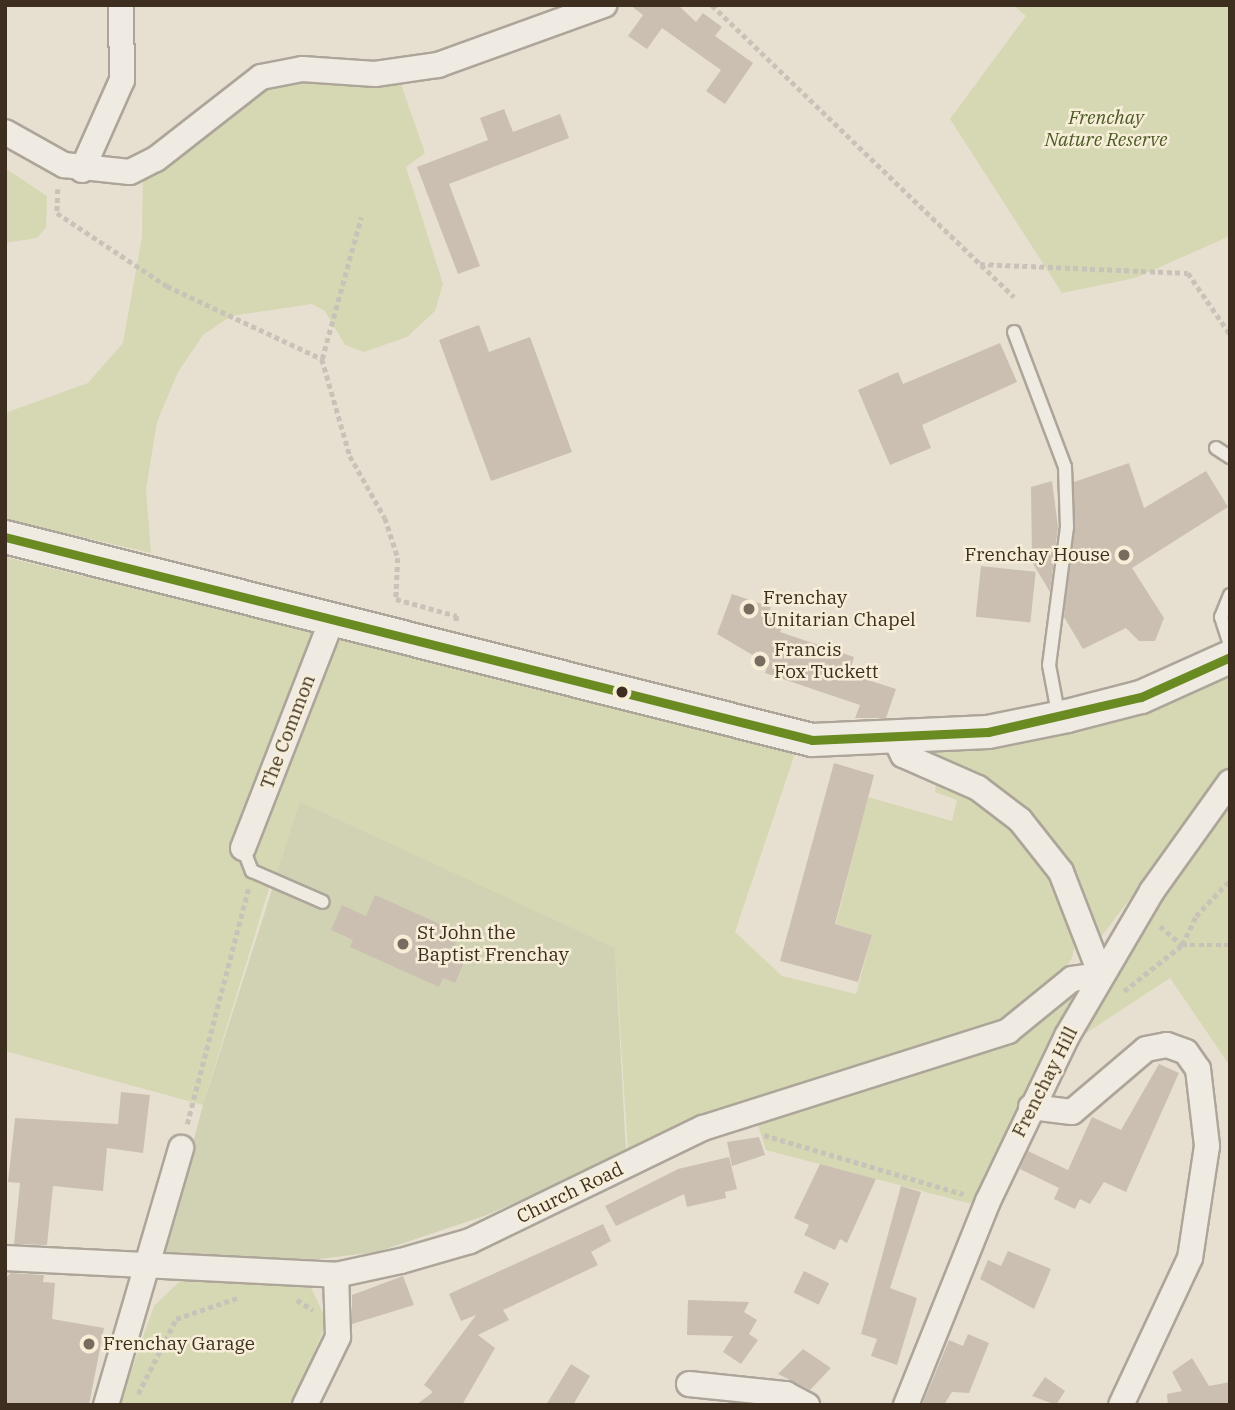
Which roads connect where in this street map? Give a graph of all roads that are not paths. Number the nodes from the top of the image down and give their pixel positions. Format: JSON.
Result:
{"nodes":[{"id":1,"x":121,"y":5,"type":"edge"},
{"id":2,"x":604,"y":5,"type":"edge"},
{"id":3,"x":5,"y":132,"type":"edge"},
{"id":4,"x":73,"y":167,"type":"junction"},
{"id":5,"x":1014,"y":331,"type":"dead end"},
{"id":6,"x":1216,"y":448,"type":"dead end"},
{"id":7,"x":1230,"y":457,"type":"edge"},
{"id":8,"x":5,"y":537,"type":"edge"},
{"id":9,"x":1230,"y":595,"type":"edge"},
{"id":10,"x":333,"y":617,"type":"junction"},
{"id":11,"x":1230,"y":645,"type":"edge"},
{"id":12,"x":1230,"y":657,"type":"edge"},
{"id":13,"x":1059,"y":718,"type":"junction"},
{"id":14,"x":895,"y":739,"type":"junction"},
{"id":15,"x":1230,"y":782,"type":"edge"},
{"id":16,"x":243,"y":848,"type":"joint"},
{"id":17,"x":323,"y":902,"type":"dead end"},
{"id":18,"x":1101,"y":975,"type":"junction"},
{"id":19,"x":1031,"y":1107,"type":"junction"},
{"id":20,"x":181,"y":1148,"type":"road end"},
{"id":21,"x":5,"y":1258,"type":"edge"},
{"id":22,"x":142,"y":1267,"type":"junction"},
{"id":23,"x":336,"y":1275,"type":"junction"},
{"id":24,"x":689,"y":1384,"type":"dead end"},
{"id":25,"x":106,"y":1405,"type":"edge"},
{"id":26,"x":305,"y":1405,"type":"edge"},
{"id":27,"x":807,"y":1405,"type":"edge"},
{"id":28,"x":906,"y":1405,"type":"edge"},
{"id":29,"x":1121,"y":1405,"type":"edge"}],
"edges":[{"from":1,"to":4,"type":"street"},
{"from":2,"to":4,"type":"street"},
{"from":3,"to":4,"type":"street"},
{"from":5,"to":13,"type":"lane"},
{"from":6,"to":7,"type":"lane"},
{"from":8,"to":10,"type":"street"},
{"from":9,"to":11,"type":"lane"},
{"from":10,"to":14,"type":"street"},
{"from":10,"to":16,"type":"street","name":"The Common"},
{"from":12,"to":13,"type":"street"},
{"from":13,"to":14,"type":"street"},
{"from":14,"to":18,"type":"street"},
{"from":15,"to":18,"type":"street","name":"Frenchay Hill"},
{"from":16,"to":17,"type":"lane"},
{"from":18,"to":19,"type":"street","name":"Frenchay Hill"},
{"from":18,"to":23,"type":"street","name":"Church Road"},
{"from":19,"to":28,"type":"street","name":"Frenchay Hill"},
{"from":19,"to":29,"type":"street"},
{"from":20,"to":22,"type":"street"},
{"from":21,"to":22,"type":"street","name":"Church Road"},
{"from":22,"to":23,"type":"street","name":"Church Road"},
{"from":22,"to":25,"type":"street"},
{"from":23,"to":26,"type":"street"},
{"from":24,"to":27,"type":"street"}]}
